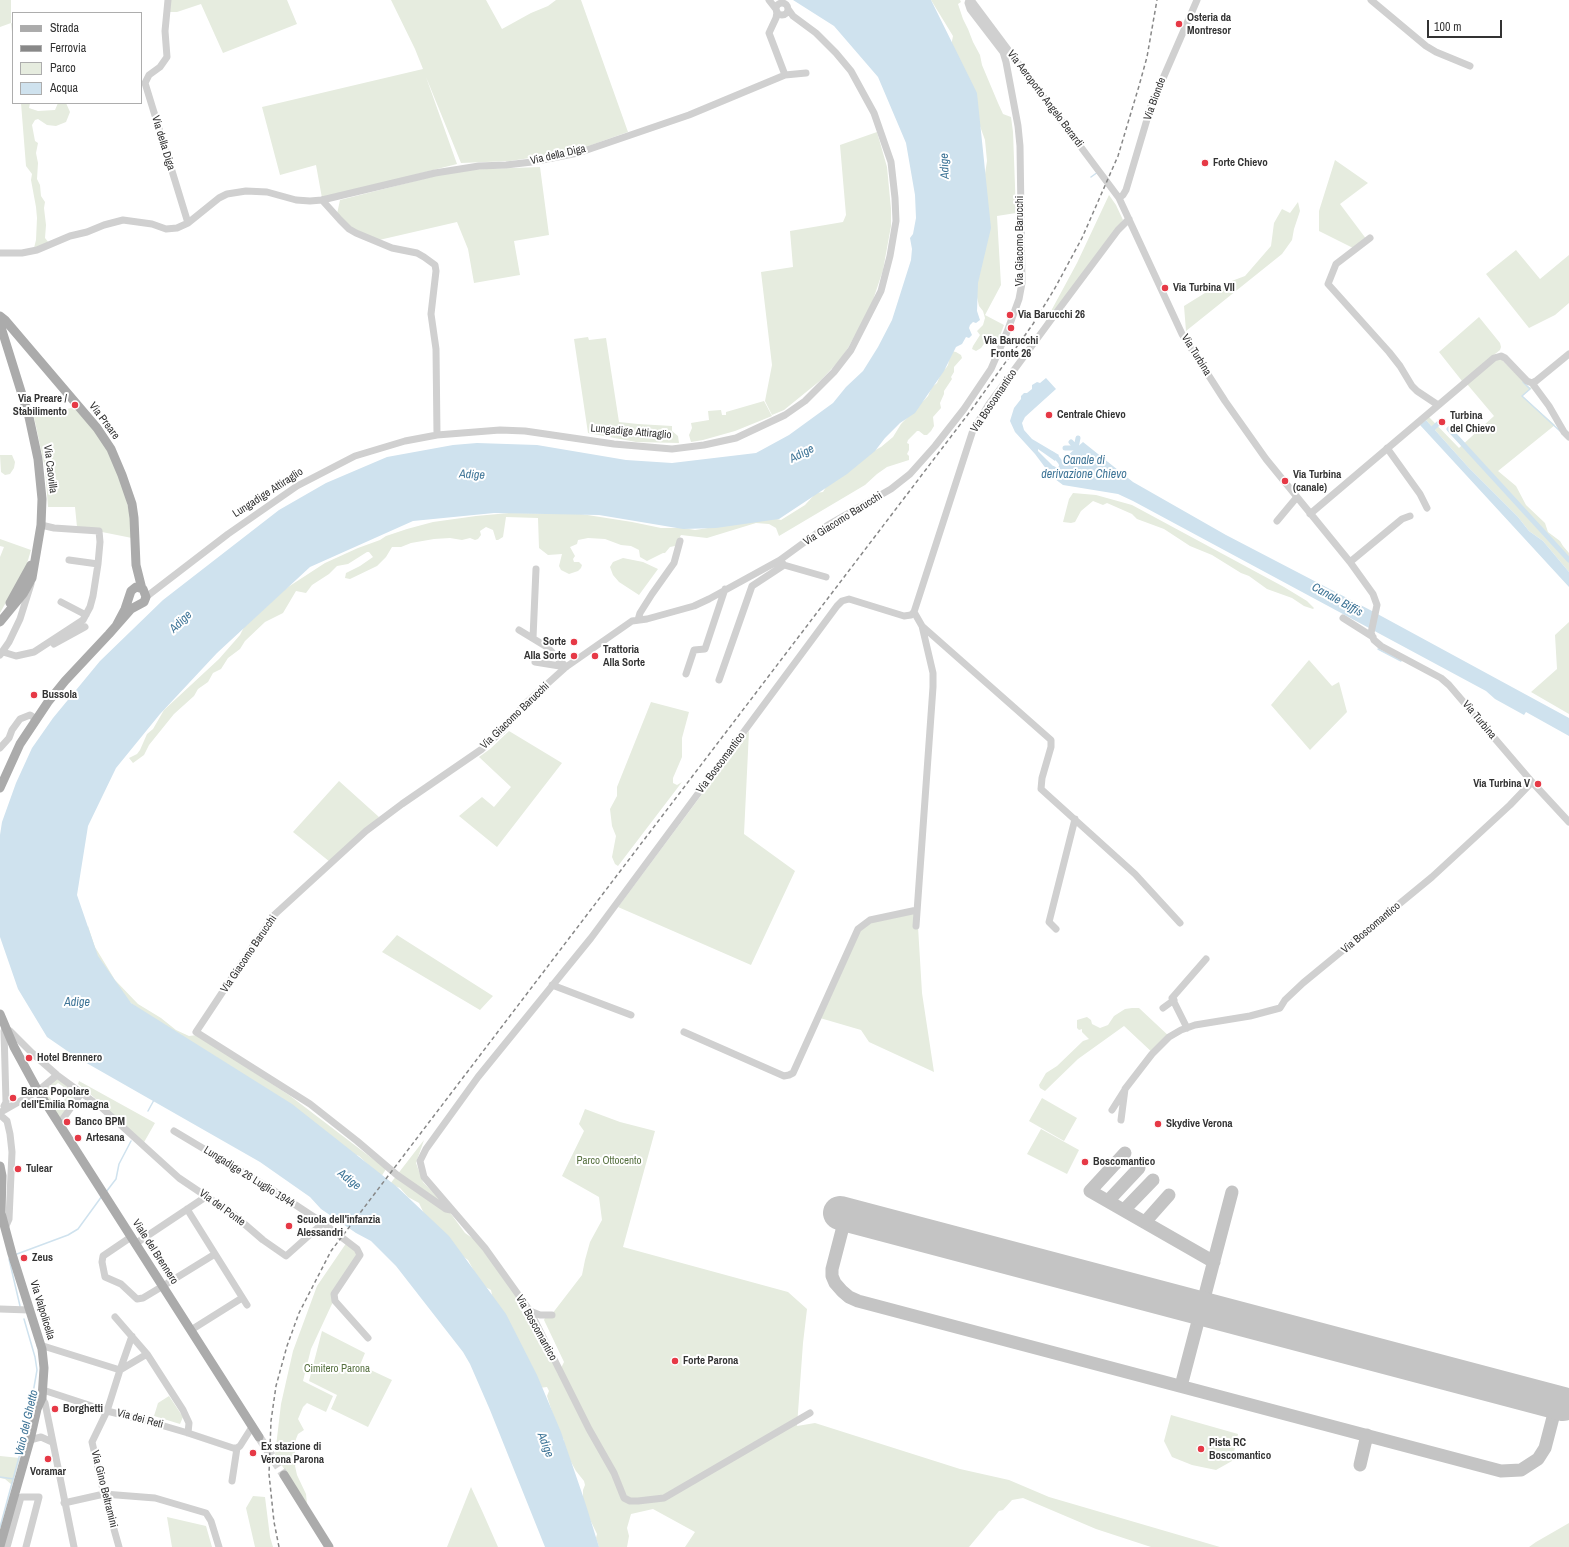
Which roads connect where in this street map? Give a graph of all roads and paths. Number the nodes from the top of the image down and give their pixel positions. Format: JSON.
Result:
{"nodes":[{"id":1,"x":168,"y":0,"type":"edge"},
{"id":2,"x":770,"y":0,"type":"edge"},
{"id":3,"x":970,"y":0,"type":"edge"},
{"id":4,"x":1197,"y":0,"type":"edge"},
{"id":5,"x":1371,"y":0,"type":"edge"},
{"id":6,"x":782,"y":9,"type":"edge"},
{"id":7,"x":1470,"y":66,"type":"dead end"},
{"id":8,"x":806,"y":73,"type":"dead end"},
{"id":9,"x":785,"y":75,"type":"junction"},
{"id":10,"x":1118,"y":198,"type":"junction"},
{"id":11,"x":322,"y":200,"type":"junction"},
{"id":12,"x":1129,"y":219,"type":"junction"},
{"id":13,"x":188,"y":223,"type":"junction"},
{"id":14,"x":1370,"y":238,"type":"dead end"},
{"id":15,"x":0,"y":253,"type":"edge"},
{"id":16,"x":0,"y":316,"type":"edge"},
{"id":17,"x":0,"y":324,"type":"edge"},
{"id":18,"x":1569,"y":354,"type":"edge"},
{"id":19,"x":1532,"y":383,"type":"junction"},
{"id":20,"x":1438,"y":405,"type":"junction"},
{"id":21,"x":437,"y":435,"type":"junction"},
{"id":22,"x":1569,"y":437,"type":"edge"},
{"id":23,"x":1387,"y":448,"type":"junction"},
{"id":24,"x":1297,"y":497,"type":"junction"},
{"id":25,"x":1427,"y":508,"type":"dead end"},
{"id":26,"x":1310,"y":514,"type":"junction"},
{"id":27,"x":1410,"y":516,"type":"dead end"},
{"id":28,"x":1277,"y":521,"type":"dead end"},
{"id":29,"x":41,"y":525,"type":"junction"},
{"id":30,"x":680,"y":541,"type":"dead end"},
{"id":31,"x":36,"y":555,"type":"junction"},
{"id":32,"x":69,"y":560,"type":"dead end"},
{"id":33,"x":782,"y":562,"type":"junction"},
{"id":34,"x":1350,"y":562,"type":"junction"},
{"id":35,"x":98,"y":564,"type":"junction"},
{"id":36,"x":536,"y":569,"type":"dead end"},
{"id":37,"x":826,"y":577,"type":"dead end"},
{"id":38,"x":32,"y":578,"type":"junction"},
{"id":39,"x":725,"y":590,"type":"junction"},
{"id":40,"x":139,"y":594,"type":"junction"},
{"id":41,"x":61,"y":602,"type":"dead end"},
{"id":42,"x":914,"y":612,"type":"junction"},
{"id":43,"x":86,"y":615,"type":"junction"},
{"id":44,"x":3,"y":616,"type":"edge"},
{"id":45,"x":1343,"y":618,"type":"dead end"},
{"id":46,"x":20,"y":619,"type":"junction"},
{"id":47,"x":638,"y":620,"type":"junction"},
{"id":48,"x":0,"y":622,"type":"edge"},
{"id":49,"x":116,"y":626,"type":"junction"},
{"id":50,"x":922,"y":626,"type":"junction"},
{"id":51,"x":85,"y":627,"type":"dead end"},
{"id":52,"x":519,"y":630,"type":"dead end"},
{"id":53,"x":1372,"y":635,"type":"junction"},
{"id":54,"x":533,"y":638,"type":"junction"},
{"id":55,"x":40,"y":648,"type":"junction"},
{"id":56,"x":1,"y":654,"type":"edge"},
{"id":57,"x":535,"y":662,"type":"dead end"},
{"id":58,"x":566,"y":667,"type":"junction"},
{"id":59,"x":686,"y":674,"type":"dead end"},
{"id":60,"x":720,"y":680,"type":"dead end"},
{"id":61,"x":36,"y":719,"type":"junction"},
{"id":62,"x":9,"y":738,"type":"junction"},
{"id":63,"x":20,"y":744,"type":"junction"},
{"id":64,"x":0,"y":748,"type":"edge"},
{"id":65,"x":1532,"y":782,"type":"junction"},
{"id":66,"x":0,"y":788,"type":"edge"},
{"id":67,"x":1074,"y":819,"type":"junction"},
{"id":68,"x":1569,"y":822,"type":"edge"},
{"id":69,"x":917,"y":910,"type":"junction"},
{"id":70,"x":1180,"y":923,"type":"dead end"},
{"id":71,"x":916,"y":926,"type":"dead end"},
{"id":72,"x":1056,"y":929,"type":"dead end"},
{"id":73,"x":1206,"y":959,"type":"dead end"},
{"id":74,"x":552,"y":985,"type":"junction"},
{"id":75,"x":1174,"y":1000,"type":"junction"},
{"id":76,"x":1163,"y":1008,"type":"dead end"},
{"id":77,"x":0,"y":1014,"type":"edge"},
{"id":78,"x":631,"y":1015,"type":"dead end"},
{"id":79,"x":5,"y":1028,"type":"junction"},
{"id":80,"x":1187,"y":1028,"type":"junction"},
{"id":81,"x":684,"y":1032,"type":"dead end"},
{"id":82,"x":57,"y":1075,"type":"junction"},
{"id":83,"x":1125,"y":1089,"type":"junction"},
{"id":84,"x":38,"y":1091,"type":"junction"},
{"id":85,"x":82,"y":1092,"type":"junction"},
{"id":86,"x":12,"y":1107,"type":"junction"},
{"id":87,"x":1,"y":1110,"type":"edge"},
{"id":88,"x":1112,"y":1110,"type":"dead end"},
{"id":89,"x":1121,"y":1120,"type":"dead end"},
{"id":90,"x":7,"y":1121,"type":"junction"},
{"id":91,"x":60,"y":1124,"type":"junction"},
{"id":92,"x":174,"y":1131,"type":"dead end"},
{"id":93,"x":0,"y":1166,"type":"edge"},
{"id":94,"x":207,"y":1196,"type":"junction"},
{"id":95,"x":187,"y":1209,"type":"junction"},
{"id":96,"x":451,"y":1210,"type":"junction"},
{"id":97,"x":323,"y":1223,"type":"junction"},
{"id":98,"x":5,"y":1228,"type":"junction"},
{"id":99,"x":133,"y":1240,"type":"junction"},
{"id":100,"x":215,"y":1254,"type":"junction"},
{"id":101,"x":163,"y":1286,"type":"junction"},
{"id":102,"x":242,"y":1298,"type":"junction"},
{"id":103,"x":247,"y":1305,"type":"dead end"},
{"id":104,"x":0,"y":1309,"type":"edge"},
{"id":105,"x":29,"y":1310,"type":"junction"},
{"id":106,"x":530,"y":1311,"type":"junction"},
{"id":107,"x":552,"y":1315,"type":"dead end"},
{"id":108,"x":115,"y":1317,"type":"dead end"},
{"id":109,"x":191,"y":1330,"type":"junction"},
{"id":110,"x":132,"y":1336,"type":"junction"},
{"id":111,"x":368,"y":1338,"type":"dead end"},
{"id":112,"x":40,"y":1345,"type":"junction"},
{"id":113,"x":147,"y":1354,"type":"junction"},
{"id":114,"x":120,"y":1370,"type":"junction"},
{"id":115,"x":42,"y":1394,"type":"junction"},
{"id":116,"x":107,"y":1410,"type":"junction"},
{"id":117,"x":810,"y":1413,"type":"dead end"},
{"id":118,"x":252,"y":1427,"type":"junction"},
{"id":119,"x":188,"y":1433,"type":"junction"},
{"id":120,"x":259,"y":1437,"type":"tunnel mouth"},
{"id":121,"x":30,"y":1440,"type":"junction"},
{"id":122,"x":52,"y":1442,"type":"junction"},
{"id":123,"x":237,"y":1448,"type":"junction"},
{"id":124,"x":284,"y":1475,"type":"tunnel mouth"},
{"id":125,"x":232,"y":1481,"type":"dead end"},
{"id":126,"x":104,"y":1494,"type":"junction"},
{"id":127,"x":64,"y":1503,"type":"junction"},
{"id":128,"x":0,"y":1546,"type":"edge"},
{"id":129,"x":7,"y":1547,"type":"edge"},
{"id":130,"x":26,"y":1547,"type":"edge"},
{"id":131,"x":74,"y":1547,"type":"edge"},
{"id":132,"x":119,"y":1547,"type":"edge"},
{"id":133,"x":219,"y":1547,"type":"edge"},
{"id":134,"x":329,"y":1547,"type":"edge"}],
"edges":[{"from":1,"to":13,"type":"street","name":"Via della Diga"},
{"from":2,"to":6,"type":"street","name":"Lungadige Attiraglio"},
{"from":3,"to":10,"type":"street","name":"Via Aeroporto Angelo Berardi"},
{"from":3,"to":33,"type":"street","name":"Via Giacomo Barucchi"},
{"from":4,"to":10,"type":"street","name":"Via Bionde"},
{"from":5,"to":7,"type":"street"},
{"from":6,"to":9,"type":"street"},
{"from":6,"to":21,"type":"street","name":"Lungadige Attiraglio"},
{"from":8,"to":9,"type":"street","name":"Via della Diga"},
{"from":9,"to":11,"type":"street","name":"Via della Diga"},
{"from":10,"to":12,"type":"street","name":"Via Turbina"},
{"from":11,"to":13,"type":"street","name":"Via della Diga"},
{"from":11,"to":21,"type":"street"},
{"from":12,"to":24,"type":"street","name":"Via Turbina"},
{"from":12,"to":42,"type":"street","name":"Via Boscomantico"},
{"from":13,"to":15,"type":"street","name":"Via della Diga"},
{"from":14,"to":20,"type":"street"},
{"from":16,"to":40,"type":"main road","name":"Via Preare"},
{"from":17,"to":29,"type":"main road","name":"Via Caovilla"},
{"from":18,"to":19,"type":"street"},
{"from":19,"to":20,"type":"street"},
{"from":19,"to":22,"type":"street"},
{"from":20,"to":23,"type":"street"},
{"from":21,"to":40,"type":"street","name":"Lungadige Attiraglio"},
{"from":23,"to":25,"type":"street"},
{"from":23,"to":26,"type":"street"},
{"from":24,"to":26,"type":"street","name":"Via Turbina"},
{"from":24,"to":28,"type":"street"},
{"from":26,"to":34,"type":"street","name":"Via Turbina"},
{"from":27,"to":34,"type":"street"},
{"from":29,"to":31,"type":"main road","name":"Via Caovilla"},
{"from":29,"to":35,"type":"street"},
{"from":30,"to":47,"type":"street"},
{"from":31,"to":38,"type":"main road","name":"Via Caovilla"},
{"from":31,"to":44,"type":"main road"},
{"from":32,"to":35,"type":"street"},
{"from":33,"to":37,"type":"street"},
{"from":33,"to":39,"type":"street","name":"Via Giacomo Barucchi"},
{"from":33,"to":60,"type":"street","name":"Via Giacomo Barucchi"},
{"from":34,"to":53,"type":"street","name":"Via Turbina"},
{"from":35,"to":43,"type":"street"},
{"from":36,"to":54,"type":"street"},
{"from":38,"to":44,"type":"main road"},
{"from":38,"to":46,"type":"street","name":"Via Caovilla"},
{"from":39,"to":47,"type":"street","name":"Via Giacomo Barucchi"},
{"from":39,"to":59,"type":"street"},
{"from":40,"to":49,"type":"main road","name":"Lungadige Attiraglio"},
{"from":40,"to":49,"type":"main road","name":"Lungadige Attiraglio"},
{"from":41,"to":43,"type":"street"},
{"from":42,"to":50,"type":"street"},
{"from":42,"to":74,"type":"street","name":"Via Boscomantico"},
{"from":43,"to":55,"type":"street"},
{"from":44,"to":46,"type":"street"},
{"from":44,"to":48,"type":"main road"},
{"from":45,"to":53,"type":"street","name":"Via Turbina"},
{"from":46,"to":56,"type":"street","name":"Via Caovilla"},
{"from":47,"to":58,"type":"street","name":"Via Giacomo Barucchi"},
{"from":49,"to":61,"type":"main road","name":"Lungadige Attiraglio"},
{"from":50,"to":67,"type":"street"},
{"from":50,"to":69,"type":"street"},
{"from":51,"to":55,"type":"street"},
{"from":52,"to":54,"type":"street"},
{"from":53,"to":65,"type":"street","name":"Via Turbina"},
{"from":54,"to":58,"type":"street"},
{"from":55,"to":56,"type":"street"},
{"from":57,"to":58,"type":"street","name":"Via Giacomo Barucchi"},
{"from":58,"to":96,"type":"street","name":"Via Giacomo Barucchi"},
{"from":61,"to":62,"type":"street"},
{"from":61,"to":63,"type":"main road","name":"Lungadige Attiraglio"},
{"from":62,"to":63,"type":"street"},
{"from":62,"to":64,"type":"street"},
{"from":63,"to":66,"type":"main road","name":"Lungadige Attiraglio"},
{"from":65,"to":68,"type":"street","name":"Via Turbina"},
{"from":65,"to":80,"type":"street","name":"Via Boscomantico"},
{"from":67,"to":70,"type":"street"},
{"from":67,"to":72,"type":"street"},
{"from":69,"to":71,"type":"street"},
{"from":69,"to":81,"type":"street"},
{"from":73,"to":75,"type":"street"},
{"from":74,"to":78,"type":"street"},
{"from":74,"to":96,"type":"street","name":"Via Boscomantico"},
{"from":75,"to":76,"type":"street"},
{"from":75,"to":80,"type":"street"},
{"from":77,"to":79,"type":"main road","name":"Viale del Brennero"},
{"from":79,"to":82,"type":"street","name":"Via del Ponte"},
{"from":79,"to":84,"type":"main road","name":"Viale del Brennero"},
{"from":79,"to":87,"type":"street"},
{"from":80,"to":83,"type":"street","name":"Via Boscomantico"},
{"from":82,"to":84,"type":"street"},
{"from":82,"to":85,"type":"street","name":"Via del Ponte"},
{"from":83,"to":88,"type":"street","name":"Via Boscomantico"},
{"from":83,"to":89,"type":"street"},
{"from":84,"to":86,"type":"street"},
{"from":84,"to":91,"type":"main road","name":"Viale del Brennero"},
{"from":85,"to":91,"type":"street"},
{"from":85,"to":94,"type":"street","name":"Via del Ponte"},
{"from":86,"to":87,"type":"street"},
{"from":86,"to":90,"type":"street"},
{"from":87,"to":90,"type":"street"},
{"from":90,"to":98,"type":"street"},
{"from":91,"to":99,"type":"main road","name":"Viale del Brennero"},
{"from":92,"to":97,"type":"street","name":"Lungadige 26 Luglio 1944"},
{"from":93,"to":98,"type":"main road","name":"Via Valpolicella"},
{"from":94,"to":95,"type":"street"},
{"from":94,"to":97,"type":"street","name":"Via del Ponte"},
{"from":95,"to":99,"type":"street"},
{"from":95,"to":100,"type":"street"},
{"from":96,"to":106,"type":"street","name":"Via Boscomantico"},
{"from":97,"to":111,"type":"street"},
{"from":98,"to":105,"type":"main road","name":"Via Valpolicella"},
{"from":99,"to":101,"type":"main road","name":"Viale del Brennero"},
{"from":99,"to":101,"type":"street"},
{"from":100,"to":101,"type":"street"},
{"from":100,"to":102,"type":"street"},
{"from":101,"to":109,"type":"main road","name":"Viale del Brennero"},
{"from":102,"to":103,"type":"street"},
{"from":102,"to":109,"type":"street"},
{"from":104,"to":105,"type":"street"},
{"from":105,"to":112,"type":"main road","name":"Via Valpolicella"},
{"from":106,"to":107,"type":"street"},
{"from":106,"to":117,"type":"street","name":"Via Boscomantico"},
{"from":108,"to":110,"type":"street"},
{"from":109,"to":118,"type":"main road","name":"Viale del Brennero"},
{"from":110,"to":113,"type":"street"},
{"from":110,"to":114,"type":"street","name":"Via Gino Beltramini"},
{"from":112,"to":114,"type":"street"},
{"from":112,"to":115,"type":"main road","name":"Via Valpolicella"},
{"from":113,"to":114,"type":"street"},
{"from":113,"to":119,"type":"street"},
{"from":114,"to":116,"type":"street","name":"Via Gino Beltramini"},
{"from":115,"to":116,"type":"street","name":"Via dei Reti"},
{"from":115,"to":121,"type":"main road"},
{"from":115,"to":122,"type":"street","name":"Via Valpolicella"},
{"from":116,"to":119,"type":"street","name":"Via dei Reti"},
{"from":116,"to":126,"type":"street","name":"Via Gino Beltramini"},
{"from":118,"to":120,"type":"main road","name":"Viale del Brennero"},
{"from":118,"to":123,"type":"street"},
{"from":119,"to":123,"type":"street","name":"Via dei Reti"},
{"from":121,"to":122,"type":"street"},
{"from":121,"to":128,"type":"main road"},
{"from":122,"to":127,"type":"street","name":"Via Valpolicella"},
{"from":123,"to":125,"type":"street"},
{"from":124,"to":134,"type":"main road"},
{"from":126,"to":127,"type":"street"},
{"from":126,"to":132,"type":"street","name":"Via Gino Beltramini"},
{"from":126,"to":133,"type":"street"},
{"from":127,"to":131,"type":"street","name":"Via Valpolicella"},
{"from":129,"to":130,"type":"street"}]}
